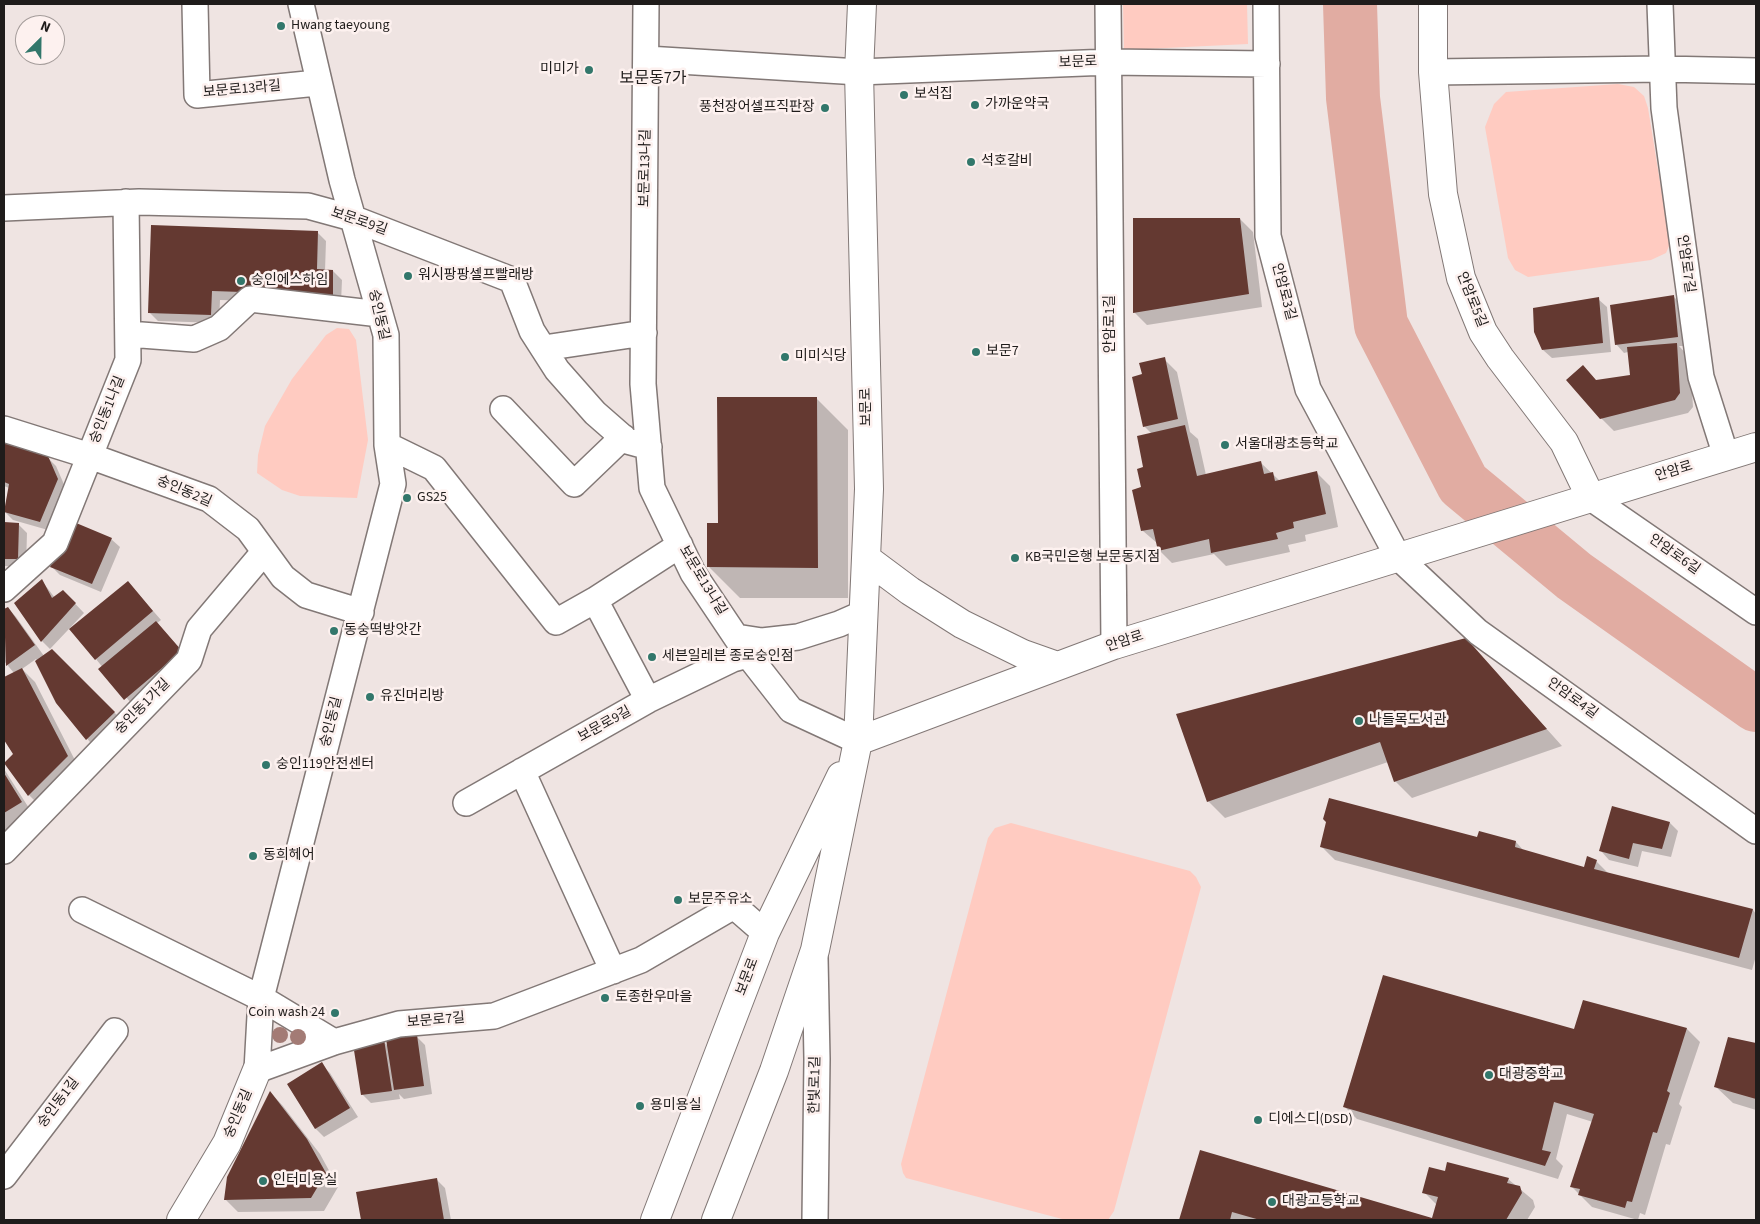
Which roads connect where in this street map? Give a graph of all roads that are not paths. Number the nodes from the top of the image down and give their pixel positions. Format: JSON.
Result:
{"nodes":[{"id":1,"x":195,"y":4,"type":"edge"},
{"id":2,"x":301,"y":4,"type":"edge"},
{"id":3,"x":646,"y":4,"type":"edge"},
{"id":4,"x":862,"y":4,"type":"edge"},
{"id":5,"x":1108,"y":4,"type":"edge"},
{"id":6,"x":1266,"y":4,"type":"edge"},
{"id":7,"x":1433,"y":4,"type":"edge"},
{"id":8,"x":1660,"y":4,"type":"edge"},
{"id":9,"x":647,"y":59,"type":"junction"},
{"id":10,"x":1109,"y":62,"type":"junction"},
{"id":11,"x":1267,"y":64,"type":"junction"},
{"id":12,"x":1662,"y":69,"type":"junction"},
{"id":13,"x":1756,"y":71,"type":"edge"},
{"id":14,"x":859,"y":72,"type":"junction"},
{"id":15,"x":1433,"y":72,"type":"junction"},
{"id":16,"x":317,"y":83,"type":"junction"},
{"id":17,"x":126,"y":202,"type":"junction"},
{"id":18,"x":4,"y":208,"type":"edge"},
{"id":19,"x":352,"y":218,"type":"junction"},
{"id":20,"x":380,"y":314,"type":"junction"},
{"id":21,"x":644,"y":333,"type":"junction"},
{"id":22,"x":128,"y":334,"type":"junction"},
{"id":23,"x":544,"y":348,"type":"junction"},
{"id":24,"x":503,"y":409,"type":"dead end"},
{"id":25,"x":4,"y":429,"type":"edge"},
{"id":26,"x":623,"y":438,"type":"junction"},
{"id":27,"x":387,"y":445,"type":"junction"},
{"id":28,"x":1756,"y":446,"type":"edge"},
{"id":29,"x":649,"y":447,"type":"junction"},
{"id":30,"x":90,"y":456,"type":"junction"},
{"id":31,"x":1726,"y":456,"type":"junction"},
{"id":32,"x":1591,"y":498,"type":"junction"},
{"id":33,"x":680,"y":544,"type":"junction"},
{"id":34,"x":264,"y":552,"type":"junction"},
{"id":35,"x":1398,"y":557,"type":"junction"},
{"id":36,"x":867,"y":559,"type":"junction"},
{"id":37,"x":4,"y":589,"type":"edge"},
{"id":38,"x":595,"y":600,"type":"junction"},
{"id":39,"x":360,"y":612,"type":"junction"},
{"id":40,"x":864,"y":612,"type":"junction"},
{"id":41,"x":1756,"y":612,"type":"edge"},
{"id":42,"x":1114,"y":645,"type":"junction"},
{"id":43,"x":742,"y":646,"type":"junction"},
{"id":44,"x":1057,"y":666,"type":"junction"},
{"id":45,"x":648,"y":700,"type":"junction"},
{"id":46,"x":858,"y":741,"type":"junction"},
{"id":47,"x":522,"y":771,"type":"junction"},
{"id":48,"x":466,"y":802,"type":"dead end"},
{"id":49,"x":1756,"y":831,"type":"edge"},
{"id":50,"x":4,"y":851,"type":"edge"},
{"id":51,"x":82,"y":910,"type":"dead end"},
{"id":52,"x":765,"y":932,"type":"junction"},
{"id":53,"x":815,"y":950,"type":"junction"},
{"id":54,"x":613,"y":971,"type":"junction"},
{"id":55,"x":261,"y":998,"type":"junction"},
{"id":56,"x":114,"y":1031,"type":"dead end"},
{"id":57,"x":334,"y":1042,"type":"junction"},
{"id":58,"x":257,"y":1070,"type":"junction"},
{"id":59,"x":4,"y":1176,"type":"edge"},
{"id":60,"x":181,"y":1220,"type":"edge"},
{"id":61,"x":655,"y":1220,"type":"edge"},
{"id":62,"x":716,"y":1220,"type":"edge"},
{"id":63,"x":815,"y":1220,"type":"edge"}],
"edges":[{"from":1,"to":16,"type":"street","name":"보문로13라길"},
{"from":2,"to":16,"type":"street"},
{"from":3,"to":9,"type":"street","name":"보문로13나길"},
{"from":4,"to":14,"type":"main road","name":"보문로"},
{"from":5,"to":10,"type":"street","name":"안암로1길"},
{"from":6,"to":11,"type":"street","name":"안암로3길"},
{"from":7,"to":15,"type":"main road","name":"안암로5길"},
{"from":8,"to":12,"type":"street","name":"안암로7길"},
{"from":9,"to":14,"type":"street","name":"보문로"},
{"from":9,"to":21,"type":"street","name":"보문로13나길"},
{"from":10,"to":11,"type":"street","name":"보문로"},
{"from":10,"to":14,"type":"street","name":"보문로"},
{"from":10,"to":42,"type":"street","name":"안암로1길"},
{"from":11,"to":35,"type":"street","name":"안암로3길"},
{"from":12,"to":13,"type":"street"},
{"from":12,"to":15,"type":"street"},
{"from":12,"to":31,"type":"street","name":"안암로7길"},
{"from":14,"to":36,"type":"main road","name":"보문로"},
{"from":15,"to":32,"type":"main road","name":"안암로5길"},
{"from":16,"to":19,"type":"street"},
{"from":17,"to":18,"type":"street","name":"보문로9길"},
{"from":17,"to":19,"type":"street","name":"보문로9길"},
{"from":17,"to":22,"type":"street","name":"숭인동1나길"},
{"from":19,"to":20,"type":"street","name":"숭인동길"},
{"from":19,"to":23,"type":"street","name":"보문로9길"},
{"from":20,"to":22,"type":"street"},
{"from":20,"to":27,"type":"street","name":"숭인동길"},
{"from":21,"to":23,"type":"street"},
{"from":21,"to":29,"type":"street","name":"보문로13나길"},
{"from":22,"to":30,"type":"street","name":"숭인동1나길"},
{"from":23,"to":26,"type":"street","name":"보문로9길"},
{"from":24,"to":26,"type":"street"},
{"from":25,"to":30,"type":"street","name":"숭인동2길"},
{"from":26,"to":29,"type":"street","name":"보문로9길"},
{"from":27,"to":38,"type":"street"},
{"from":27,"to":39,"type":"street","name":"숭인동길"},
{"from":28,"to":31,"type":"main road","name":"안암로"},
{"from":29,"to":33,"type":"street","name":"보문로13나길"},
{"from":30,"to":34,"type":"street","name":"숭인동2길"},
{"from":30,"to":37,"type":"street","name":"숭인동1나길"},
{"from":31,"to":32,"type":"main road","name":"안암로"},
{"from":32,"to":35,"type":"main road","name":"안암로"},
{"from":32,"to":41,"type":"street","name":"안암로6길"},
{"from":33,"to":38,"type":"street"},
{"from":33,"to":43,"type":"street","name":"보문로13나길"},
{"from":34,"to":39,"type":"street","name":"숭인동2길"},
{"from":34,"to":50,"type":"street","name":"숭인동1가길"},
{"from":35,"to":42,"type":"main road","name":"안암로"},
{"from":35,"to":49,"type":"street","name":"안암로4길"},
{"from":36,"to":40,"type":"main road","name":"보문로"},
{"from":36,"to":44,"type":"main road"},
{"from":38,"to":45,"type":"street"},
{"from":39,"to":55,"type":"street","name":"숭인동길"},
{"from":40,"to":43,"type":"street"},
{"from":40,"to":46,"type":"main road","name":"보문로"},
{"from":42,"to":44,"type":"main road","name":"안암로"},
{"from":43,"to":45,"type":"street","name":"보문로9길"},
{"from":43,"to":46,"type":"street","name":"보문로13나길"},
{"from":44,"to":46,"type":"main road","name":"안암로"},
{"from":45,"to":47,"type":"street","name":"보문로9길"},
{"from":46,"to":52,"type":"main road","name":"보문로"},
{"from":46,"to":53,"type":"main road","name":"보문로"},
{"from":47,"to":48,"type":"street","name":"보문로9길"},
{"from":47,"to":54,"type":"street"},
{"from":51,"to":55,"type":"street"},
{"from":52,"to":54,"type":"street","name":"보문로7길"},
{"from":52,"to":61,"type":"main road","name":"보문로"},
{"from":53,"to":62,"type":"main road","name":"보문로"},
{"from":53,"to":63,"type":"street","name":"한빛로1길"},
{"from":54,"to":57,"type":"street","name":"보문로7길"},
{"from":55,"to":57,"type":"street"},
{"from":55,"to":58,"type":"street","name":"숭인동길"},
{"from":56,"to":59,"type":"street","name":"숭인동1길"},
{"from":57,"to":58,"type":"street","name":"보문로7길"},
{"from":58,"to":60,"type":"main road","name":"숭인동길"}]}
